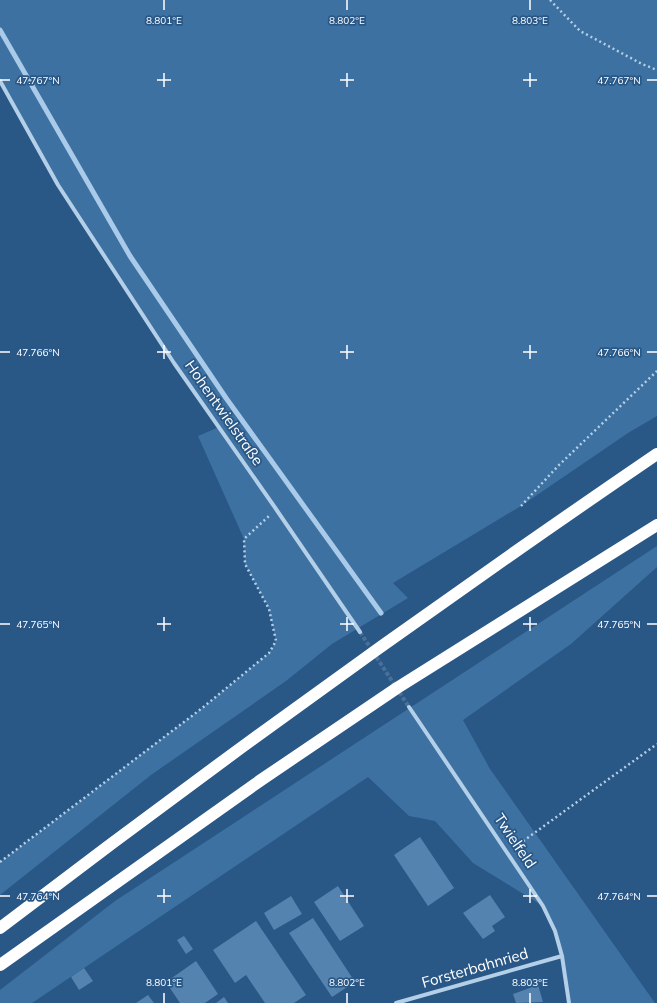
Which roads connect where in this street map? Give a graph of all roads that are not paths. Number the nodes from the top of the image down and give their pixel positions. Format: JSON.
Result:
{"nodes":[{"id":1,"x":0,"y":81,"type":"edge"},
{"id":2,"x":657,"y":454,"type":"edge"},
{"id":3,"x":657,"y":525,"type":"edge"},
{"id":4,"x":360,"y":632,"type":"tunnel mouth"},
{"id":5,"x":409,"y":707,"type":"tunnel mouth"},
{"id":6,"x":0,"y":928,"type":"edge"},
{"id":7,"x":562,"y":956,"type":"junction"},
{"id":8,"x":0,"y":965,"type":"edge"},
{"id":9,"x":396,"y":1003,"type":"edge"},
{"id":10,"x":569,"y":1003,"type":"edge"}],
"edges":[{"from":1,"to":4,"type":"street","name":"Hohentwielstraße"},
{"from":2,"to":6,"type":"highway"},
{"from":3,"to":8,"type":"highway"},
{"from":5,"to":7,"type":"street","name":"Twielfeld"},
{"from":7,"to":9,"type":"street","name":"Forsterbahnried"},
{"from":7,"to":10,"type":"street","name":"Twielfeld"}]}
